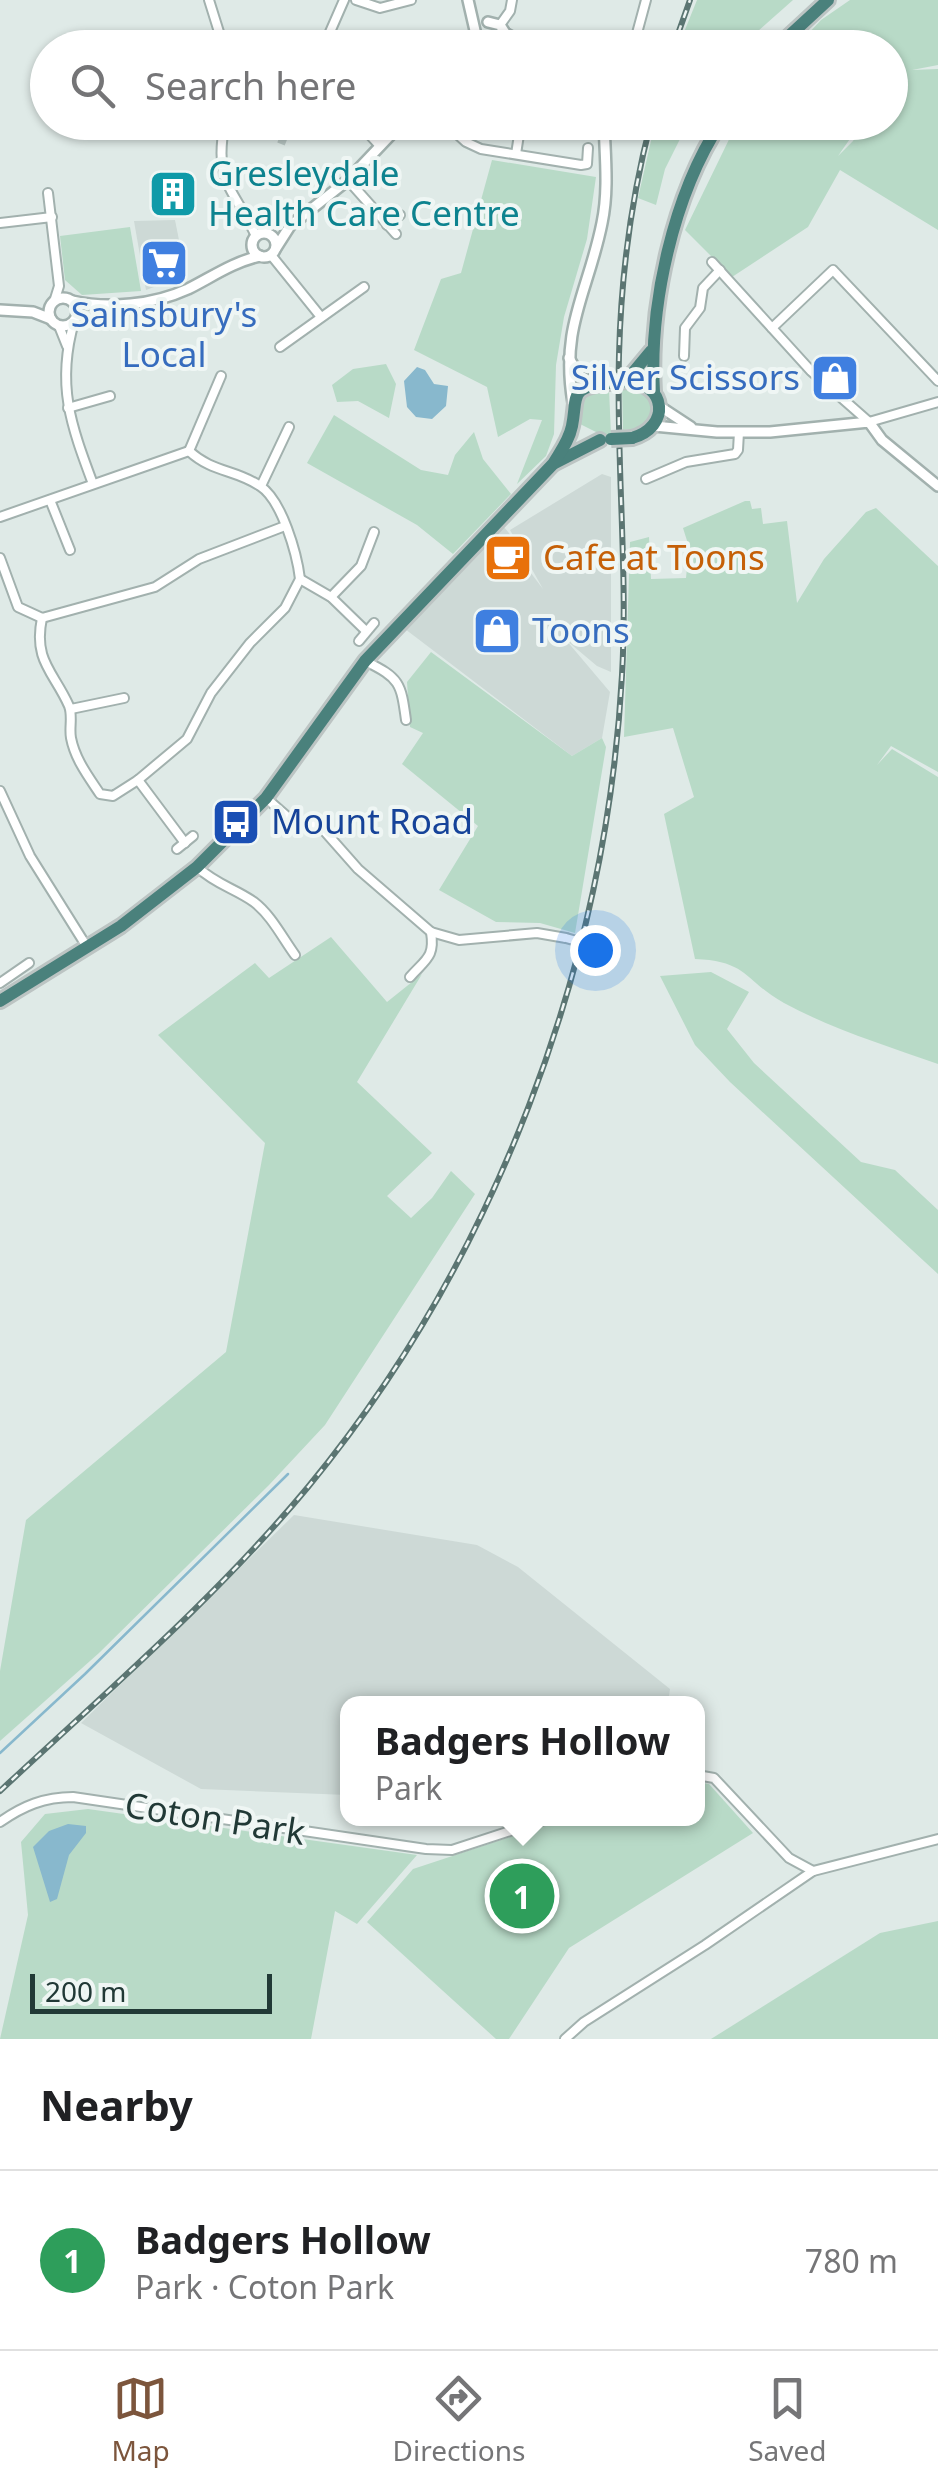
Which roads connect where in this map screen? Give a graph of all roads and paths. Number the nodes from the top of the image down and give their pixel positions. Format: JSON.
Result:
{"nodes":[{"id":1,"x":209,"y":0,"type":"edge"},
{"id":2,"x":344,"y":0,"type":"edge"},
{"id":3,"x":356,"y":0,"type":"edge"},
{"id":4,"x":411,"y":0,"type":"edge"},
{"id":5,"x":469,"y":0,"type":"edge"},
{"id":6,"x":512,"y":0,"type":"edge"},
{"id":7,"x":646,"y":0,"type":"edge"},
{"id":8,"x":828,"y":0,"type":"edge"},
{"id":9,"x":488,"y":22,"type":"junction"},
{"id":10,"x":502,"y":29,"type":"joint"},
{"id":11,"x":218,"y":30,"type":"edge"},
{"id":12,"x":331,"y":30,"type":"edge"},
{"id":13,"x":473,"y":30,"type":"edge"},
{"id":14,"x":478,"y":30,"type":"edge"},
{"id":15,"x":638,"y":30,"type":"edge"},
{"id":16,"x":796,"y":30,"type":"edge"},
{"id":17,"x":222,"y":140,"type":"edge"},
{"id":18,"x":374,"y":140,"type":"edge"},
{"id":19,"x":386,"y":140,"type":"edge"},
{"id":20,"x":464,"y":140,"type":"edge"},
{"id":21,"x":518,"y":140,"type":"edge"},
{"id":22,"x":605,"y":140,"type":"edge"},
{"id":23,"x":711,"y":140,"type":"edge"},
{"id":24,"x":380,"y":146,"type":"junction"},
{"id":25,"x":588,"y":148,"type":"dead end"},
{"id":26,"x":516,"y":154,"type":"junction"},
{"id":27,"x":348,"y":180,"type":"junction"},
{"id":28,"x":48,"y":192,"type":"dead end"},
{"id":29,"x":304,"y":213,"type":"junction"},
{"id":30,"x":400,"y":214,"type":"dead end"},
{"id":31,"x":52,"y":217,"type":"junction"},
{"id":32,"x":0,"y":223,"type":"edge"},
{"id":33,"x":387,"y":225,"type":"junction"},
{"id":34,"x":396,"y":234,"type":"dead end"},
{"id":35,"x":257,"y":237,"type":"junction"},
{"id":36,"x":273,"y":251,"type":"junction"},
{"id":37,"x":260,"y":256,"type":"junction"},
{"id":38,"x":712,"y":262,"type":"dead end"},
{"id":39,"x":235,"y":264,"type":"junction"},
{"id":40,"x":720,"y":270,"type":"junction"},
{"id":41,"x":59,"y":286,"type":"junction"},
{"id":42,"x":364,"y":286,"type":"dead end"},
{"id":43,"x":70,"y":300,"type":"junction"},
{"id":44,"x":52,"y":304,"type":"junction"},
{"id":45,"x":94,"y":306,"type":"junction"},
{"id":46,"x":0,"y":310,"type":"edge"},
{"id":47,"x":34,"y":312,"type":"junction"},
{"id":48,"x":320,"y":317,"type":"junction"},
{"id":49,"x":75,"y":320,"type":"junction"},
{"id":50,"x":55,"y":322,"type":"junction"},
{"id":51,"x":772,"y":328,"type":"junction"},
{"id":52,"x":654,"y":344,"type":"junction"},
{"id":53,"x":67,"y":346,"type":"junction"},
{"id":54,"x":280,"y":346,"type":"dead end"},
{"id":55,"x":568,"y":356,"type":"junction"},
{"id":56,"x":684,"y":356,"type":"dead end"},
{"id":57,"x":221,"y":376,"type":"dead end"},
{"id":58,"x":626,"y":381,"type":"junction"},
{"id":59,"x":938,"y":382,"type":"edge"},
{"id":60,"x":601,"y":384,"type":"junction"},
{"id":61,"x":654,"y":392,"type":"junction"},
{"id":62,"x":110,"y":396,"type":"dead end"},
{"id":63,"x":938,"y":402,"type":"edge"},
{"id":64,"x":572,"y":403,"type":"junction"},
{"id":65,"x":660,"y":406,"type":"junction"},
{"id":66,"x":68,"y":408,"type":"junction"},
{"id":67,"x":573,"y":420,"type":"junction"},
{"id":68,"x":869,"y":422,"type":"junction"},
{"id":69,"x":654,"y":426,"type":"junction"},
{"id":70,"x":289,"y":427,"type":"dead end"},
{"id":71,"x":693,"y":428,"type":"junction"},
{"id":72,"x":739,"y":432,"type":"junction"},
{"id":73,"x":606,"y":439,"type":"junction"},
{"id":74,"x":189,"y":451,"type":"junction"},
{"id":75,"x":553,"y":464,"type":"junction"},
{"id":76,"x":646,"y":479,"type":"dead end"},
{"id":77,"x":93,"y":484,"type":"junction"},
{"id":78,"x":261,"y":486,"type":"junction"},
{"id":79,"x":938,"y":486,"type":"edge"},
{"id":80,"x":50,"y":500,"type":"junction"},
{"id":81,"x":0,"y":516,"type":"edge"},
{"id":82,"x":285,"y":526,"type":"junction"},
{"id":83,"x":374,"y":532,"type":"dead end"},
{"id":84,"x":70,"y":550,"type":"dead end"},
{"id":85,"x":0,"y":558,"type":"edge"},
{"id":86,"x":300,"y":579,"type":"junction"},
{"id":87,"x":331,"y":597,"type":"junction"},
{"id":88,"x":42,"y":618,"type":"junction"},
{"id":89,"x":374,"y":623,"type":"dead end"},
{"id":90,"x":366,"y":632,"type":"junction"},
{"id":91,"x":359,"y":641,"type":"dead end"},
{"id":92,"x":365,"y":661,"type":"junction"},
{"id":93,"x":124,"y":698,"type":"dead end"},
{"id":94,"x":70,"y":709,"type":"junction"},
{"id":95,"x":406,"y":720,"type":"dead end"},
{"id":96,"x":138,"y":780,"type":"junction"},
{"id":97,"x":0,"y":791,"type":"edge"},
{"id":98,"x":266,"y":798,"type":"junction"},
{"id":99,"x":194,"y":836,"type":"dead end"},
{"id":100,"x":198,"y":866,"type":"junction"},
{"id":101,"x":431,"y":932,"type":"junction"},
{"id":102,"x":88,"y":948,"type":"junction"},
{"id":103,"x":598,"y":948,"type":"dead end"},
{"id":104,"x":295,"y":955,"type":"dead end"},
{"id":105,"x":29,"y":964,"type":"dead end"},
{"id":106,"x":410,"y":977,"type":"dead end"},
{"id":107,"x":0,"y":983,"type":"edge"},
{"id":108,"x":0,"y":1001,"type":"edge"},
{"id":109,"x":705,"y":1776,"type":"edge"},
{"id":110,"x":0,"y":1822,"type":"edge"},
{"id":111,"x":526,"y":1826,"type":"edge"},
{"id":112,"x":938,"y":1839,"type":"edge"},
{"id":113,"x":813,"y":1871,"type":"junction"},
{"id":114,"x":565,"y":2039,"type":"edge"}],
"edges":[{"from":1,"to":11,"type":"street"},
{"from":2,"to":12,"type":"street"},
{"from":3,"to":4,"type":"street"},
{"from":5,"to":9,"type":"street"},
{"from":5,"to":13,"type":"street"},
{"from":6,"to":10,"type":"street"},
{"from":7,"to":15,"type":"street"},
{"from":8,"to":16,"type":"highway"},
{"from":9,"to":10,"type":"street"},
{"from":9,"to":14,"type":"street"},
{"from":17,"to":35,"type":"street"},
{"from":18,"to":24,"type":"street"},
{"from":19,"to":24,"type":"street"},
{"from":20,"to":26,"type":"street"},
{"from":21,"to":26,"type":"street"},
{"from":22,"to":55,"type":"street"},
{"from":23,"to":52,"type":"highway"},
{"from":24,"to":27,"type":"street"},
{"from":25,"to":26,"type":"street"},
{"from":27,"to":29,"type":"street"},
{"from":27,"to":33,"type":"street"},
{"from":28,"to":31,"type":"street"},
{"from":29,"to":35,"type":"street"},
{"from":29,"to":36,"type":"street"},
{"from":30,"to":33,"type":"street"},
{"from":31,"to":32,"type":"street"},
{"from":31,"to":41,"type":"street"},
{"from":33,"to":34,"type":"street"},
{"from":35,"to":36,"type":"street"},
{"from":35,"to":37,"type":"street"},
{"from":35,"to":39,"type":"street"},
{"from":36,"to":37,"type":"street"},
{"from":36,"to":48,"type":"street"},
{"from":37,"to":39,"type":"street"},
{"from":38,"to":40,"type":"street"},
{"from":39,"to":45,"type":"street"},
{"from":40,"to":51,"type":"street"},
{"from":40,"to":56,"type":"street"},
{"from":41,"to":43,"type":"street"},
{"from":41,"to":44,"type":"street"},
{"from":42,"to":48,"type":"street"},
{"from":43,"to":44,"type":"street"},
{"from":43,"to":45,"type":"street"},
{"from":43,"to":49,"type":"street"},
{"from":44,"to":47,"type":"street"},
{"from":44,"to":50,"type":"street"},
{"from":45,"to":49,"type":"street"},
{"from":46,"to":47,"type":"street"},
{"from":47,"to":50,"type":"street"},
{"from":48,"to":54,"type":"street"},
{"from":49,"to":50,"type":"street"},
{"from":49,"to":53,"type":"street"},
{"from":50,"to":53,"type":"street"},
{"from":51,"to":59,"type":"street"},
{"from":51,"to":68,"type":"street"},
{"from":52,"to":58,"type":"highway"},
{"from":52,"to":61,"type":"highway"},
{"from":53,"to":66,"type":"street"},
{"from":55,"to":60,"type":"street"},
{"from":55,"to":64,"type":"street"},
{"from":57,"to":74,"type":"street"},
{"from":58,"to":60,"type":"highway","bridge":true},
{"from":58,"to":61,"type":"highway"},
{"from":60,"to":64,"type":"highway"},
{"from":61,"to":65,"type":"highway"},
{"from":62,"to":66,"type":"street"},
{"from":63,"to":68,"type":"street"},
{"from":64,"to":67,"type":"highway"},
{"from":65,"to":69,"type":"highway"},
{"from":65,"to":71,"type":"street"},
{"from":66,"to":77,"type":"street"},
{"from":67,"to":73,"type":"highway"},
{"from":67,"to":75,"type":"highway"},
{"from":68,"to":72,"type":"street"},
{"from":68,"to":79,"type":"street"},
{"from":69,"to":71,"type":"street"},
{"from":69,"to":73,"type":"highway","bridge":true},
{"from":70,"to":78,"type":"street"},
{"from":71,"to":72,"type":"street"},
{"from":72,"to":76,"type":"street"},
{"from":73,"to":75,"type":"highway"},
{"from":74,"to":77,"type":"street"},
{"from":74,"to":78,"type":"street"},
{"from":75,"to":92,"type":"highway"},
{"from":77,"to":80,"type":"street"},
{"from":78,"to":82,"type":"street"},
{"from":80,"to":81,"type":"street"},
{"from":80,"to":84,"type":"street"},
{"from":82,"to":86,"type":"street"},
{"from":82,"to":88,"type":"street"},
{"from":83,"to":87,"type":"street"},
{"from":85,"to":88,"type":"street"},
{"from":86,"to":87,"type":"street"},
{"from":86,"to":96,"type":"street"},
{"from":87,"to":90,"type":"street"},
{"from":88,"to":94,"type":"street"},
{"from":89,"to":90,"type":"street"},
{"from":90,"to":91,"type":"street"},
{"from":92,"to":95,"type":"street"},
{"from":92,"to":98,"type":"highway"},
{"from":93,"to":94,"type":"street"},
{"from":94,"to":96,"type":"street"},
{"from":96,"to":99,"type":"street"},
{"from":97,"to":102,"type":"street"},
{"from":98,"to":100,"type":"highway"},
{"from":98,"to":101,"type":"street"},
{"from":100,"to":102,"type":"highway"},
{"from":100,"to":104,"type":"street"},
{"from":101,"to":103,"type":"street","bridge":true},
{"from":101,"to":106,"type":"street"},
{"from":102,"to":108,"type":"highway"},
{"from":105,"to":107,"type":"street"},
{"from":109,"to":113,"type":"street"},
{"from":110,"to":111,"type":"street","name":"Coton Park"},
{"from":112,"to":113,"type":"street"},
{"from":113,"to":114,"type":"street"}]}
